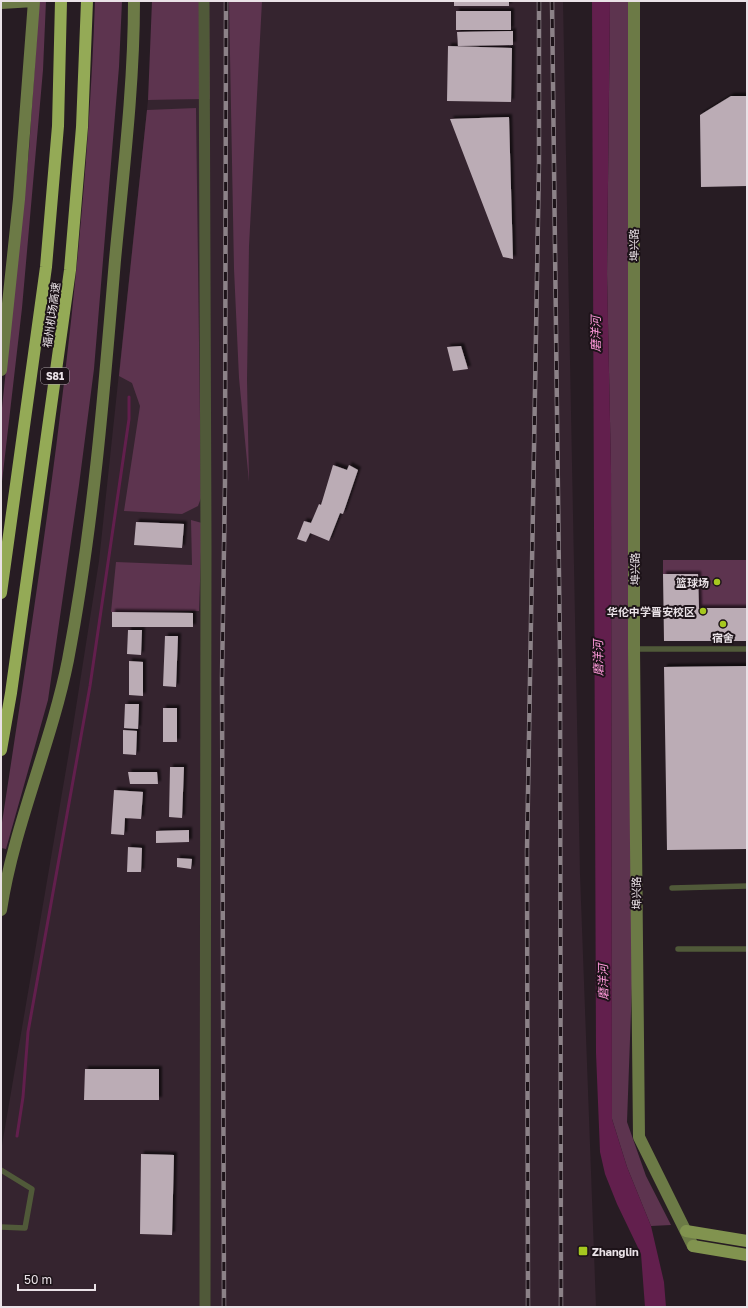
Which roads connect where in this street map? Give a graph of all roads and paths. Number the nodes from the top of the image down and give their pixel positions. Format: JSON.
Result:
{"nodes":[{"id":1,"x":34,"y":1,"type":"edge"},
{"id":2,"x":61,"y":1,"type":"edge"},
{"id":3,"x":86,"y":1,"type":"edge"},
{"id":4,"x":134,"y":1,"type":"edge"},
{"id":5,"x":204,"y":1,"type":"edge"},
{"id":6,"x":634,"y":1,"type":"edge"},
{"id":7,"x":1,"y":3,"type":"edge"},
{"id":8,"x":1,"y":370,"type":"edge"},
{"id":9,"x":1,"y":593,"type":"edge"},
{"id":10,"x":634,"y":649,"type":"junction"},
{"id":11,"x":747,"y":649,"type":"edge"},
{"id":12,"x":1,"y":750,"type":"edge"},
{"id":13,"x":747,"y":886,"type":"edge"},
{"id":14,"x":672,"y":888,"type":"dead end"},
{"id":15,"x":1,"y":910,"type":"edge"},
{"id":16,"x":678,"y":949,"type":"dead end"},
{"id":17,"x":747,"y":949,"type":"edge"},
{"id":18,"x":1,"y":1170,"type":"edge"},
{"id":19,"x":1,"y":1227,"type":"edge"},
{"id":20,"x":686,"y":1231,"type":"junction"},
{"id":21,"x":747,"y":1241,"type":"edge"},
{"id":22,"x":693,"y":1246,"type":"joint"},
{"id":23,"x":747,"y":1255,"type":"edge"},
{"id":24,"x":205,"y":1307,"type":"edge"}],
"edges":[{"from":1,"to":7,"type":"street"},
{"from":1,"to":8,"type":"street"},
{"from":2,"to":9,"type":"highway","name":"福州机场高速","number":"S81"},
{"from":3,"to":12,"type":"highway","name":"福州机场高速","number":"S81"},
{"from":4,"to":15,"type":"street"},
{"from":5,"to":24,"type":"street"},
{"from":6,"to":10,"type":"street","name":"埠兴路"},
{"from":10,"to":11,"type":"lane"},
{"from":10,"to":20,"type":"street","name":"埠兴路"},
{"from":13,"to":14,"type":"lane"},
{"from":16,"to":17,"type":"lane"},
{"from":18,"to":19,"type":"lane"},
{"from":20,"to":21,"type":"main road"},
{"from":20,"to":22,"type":"street"},
{"from":22,"to":23,"type":"main road"}]}
